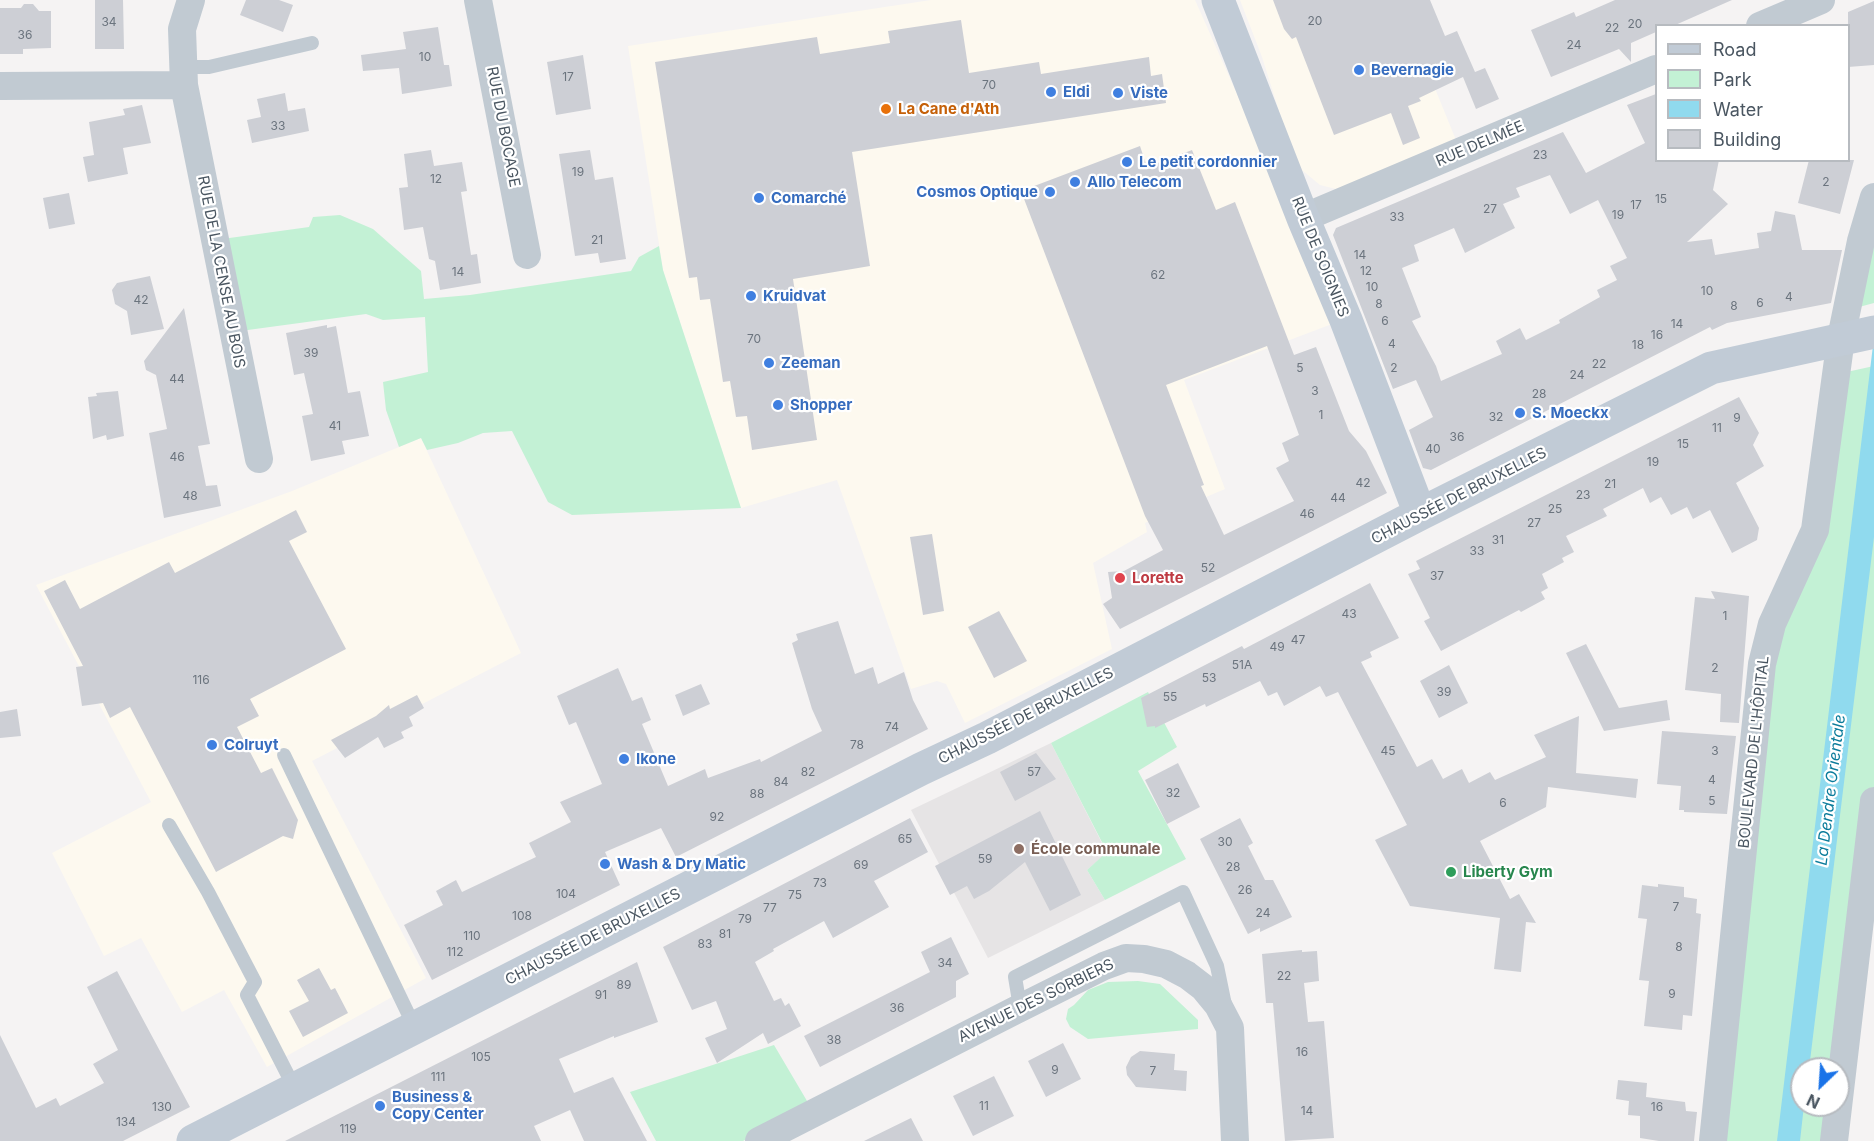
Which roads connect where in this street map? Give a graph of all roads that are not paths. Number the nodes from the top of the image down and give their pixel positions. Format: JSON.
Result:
{"nodes":[{"id":1,"x":191,"y":0,"type":"edge"},
{"id":2,"x":478,"y":0,"type":"edge"},
{"id":3,"x":1218,"y":0,"type":"edge"},
{"id":4,"x":1821,"y":0,"type":"edge"},
{"id":5,"x":1765,"y":24,"type":"edge"},
{"id":6,"x":312,"y":43,"type":"dead end"},
{"id":7,"x":1655,"y":69,"type":"edge"},
{"id":8,"x":184,"y":76,"type":"junction"},
{"id":9,"x":0,"y":86,"type":"edge"},
{"id":10,"x":1874,"y":197,"type":"edge"},
{"id":11,"x":1303,"y":218,"type":"junction"},
{"id":12,"x":527,"y":255,"type":"dead end"},
{"id":13,"x":1857,"y":335,"type":"edge"},
{"id":14,"x":259,"y":459,"type":"dead end"},
{"id":15,"x":1420,"y":514,"type":"junction"},
{"id":16,"x":284,"y":755,"type":"dead end"},
{"id":17,"x":1874,"y":801,"type":"edge"},
{"id":18,"x":169,"y":825,"type":"dead end"},
{"id":19,"x":1867,"y":914,"type":"edge"},
{"id":20,"x":1020,"y":1007,"type":"junction"},
{"id":21,"x":415,"y":1028,"type":"junction"},
{"id":22,"x":1230,"y":1028,"type":"junction"},
{"id":23,"x":295,"y":1089,"type":"junction"},
{"id":24,"x":193,"y":1141,"type":"edge"},
{"id":25,"x":759,"y":1141,"type":"edge"},
{"id":26,"x":1235,"y":1141,"type":"edge"},
{"id":27,"x":1713,"y":1141,"type":"edge"},
{"id":28,"x":1834,"y":1141,"type":"edge"}],
"edges":[{"from":1,"to":8,"type":"street","name":"RUE DE LA CENSE AU BOIS"},
{"from":2,"to":12,"type":"street","name":"RUE DU BOCAGE"},
{"from":3,"to":11,"type":"street","name":"RUE DE SOIGNIES"},
{"from":4,"to":5,"type":"street"},
{"from":6,"to":8,"type":"lane"},
{"from":7,"to":11,"type":"street","name":"RUE DELMÉE"},
{"from":8,"to":9,"type":"street"},
{"from":8,"to":14,"type":"street","name":"RUE DE LA CENSE AU BOIS"},
{"from":10,"to":13,"type":"street","name":"BOULEVARD DE L'HÔPITAL"},
{"from":11,"to":15,"type":"street","name":"RUE DE SOIGNIES"},
{"from":13,"to":15,"type":"street","name":"CHAUSSÉE DE BRUXELLES"},
{"from":13,"to":27,"type":"street","name":"BOULEVARD DE L'HÔPITAL"},
{"from":15,"to":21,"type":"street","name":"CHAUSSÉE DE BRUXELLES"},
{"from":16,"to":21,"type":"lane"},
{"from":17,"to":19,"type":"street"},
{"from":18,"to":23,"type":"lane"},
{"from":19,"to":28,"type":"street"},
{"from":20,"to":22,"type":"street","name":"AVENUE DES SORBIERS"},
{"from":20,"to":22,"type":"lane"},
{"from":20,"to":25,"type":"street","name":"AVENUE DES SORBIERS"},
{"from":21,"to":23,"type":"street","name":"CHAUSSÉE DE BRUXELLES"},
{"from":22,"to":26,"type":"street","name":"AVENUE DES SORBIERS"},
{"from":23,"to":24,"type":"street","name":"CHAUSSÉE DE BRUXELLES"}]}
